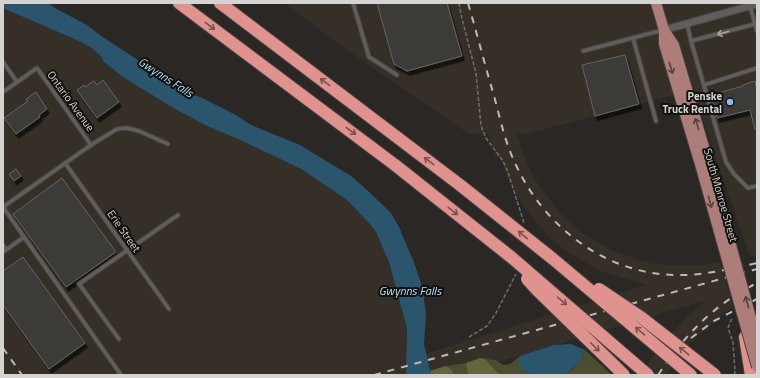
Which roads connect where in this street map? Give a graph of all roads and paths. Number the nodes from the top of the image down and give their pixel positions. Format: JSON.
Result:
{"nodes":[{"id":1,"x":178,"y":3,"type":"edge"},
{"id":2,"x":220,"y":3,"type":"edge"},
{"id":3,"x":353,"y":3,"type":"edge"},
{"id":4,"x":459,"y":3,"type":"edge"},
{"id":5,"x":656,"y":3,"type":"edge"},
{"id":6,"x":753,"y":5,"type":"edge"},
{"id":7,"x":687,"y":23,"type":"junction"},
{"id":8,"x":755,"y":24,"type":"junction"},
{"id":9,"x":664,"y":30,"type":"junction"},
{"id":10,"x":757,"y":31,"type":"edge"},
{"id":11,"x":633,"y":38,"type":"junction"},
{"id":12,"x":691,"y":41,"type":"junction"},
{"id":13,"x":584,"y":51,"type":"dead end"},
{"id":14,"x":3,"y":62,"type":"edge"},
{"id":15,"x":757,"y":68,"type":"edge"},
{"id":16,"x":397,"y":75,"type":"dead end"},
{"id":17,"x":17,"y":82,"type":"junction"},
{"id":18,"x":704,"y":85,"type":"junction"},
{"id":19,"x":3,"y":92,"type":"edge"},
{"id":20,"x":656,"y":121,"type":"dead end"},
{"id":21,"x":168,"y":144,"type":"dead end"},
{"id":22,"x":92,"y":145,"type":"junction"},
{"id":23,"x":65,"y":163,"type":"junction"},
{"id":24,"x":704,"y":163,"type":"junction"},
{"id":25,"x":757,"y":186,"type":"edge"},
{"id":26,"x":3,"y":207,"type":"edge"},
{"id":27,"x":178,"y":215,"type":"dead end"},
{"id":28,"x":525,"y":228,"type":"dead end"},
{"id":29,"x":24,"y":237,"type":"junction"},
{"id":30,"x":3,"y":245,"type":"edge"},
{"id":31,"x":127,"y":250,"type":"junction"},
{"id":32,"x":5,"y":251,"type":"edge"},
{"id":33,"x":511,"y":257,"type":"junction"},
{"id":34,"x":553,"y":259,"type":"junction"},
{"id":35,"x":519,"y":268,"type":"dead end"},
{"id":36,"x":169,"y":309,"type":"dead end"},
{"id":37,"x":743,"y":320,"type":"junction"},
{"id":38,"x":469,"y":337,"type":"dead end"},
{"id":39,"x":756,"y":337,"type":"edge"},
{"id":40,"x":119,"y":339,"type":"dead end"},
{"id":41,"x":757,"y":367,"type":"edge"},
{"id":42,"x":121,"y":375,"type":"edge"},
{"id":43,"x":624,"y":375,"type":"edge"},
{"id":44,"x":648,"y":375,"type":"edge"},
{"id":45,"x":691,"y":375,"type":"edge"},
{"id":46,"x":715,"y":375,"type":"edge"},
{"id":47,"x":751,"y":375,"type":"edge"}],
"edges":[{"from":1,"to":33,"type":"highway","one_way":true},
{"from":34,"to":2,"type":"highway","one_way":true,"bridge":true},
{"from":3,"to":16,"type":"lane"},
{"from":4,"to":28,"type":"path"},
{"from":5,"to":9,"type":"main road","name":"South Monroe Street"},
{"from":6,"to":7,"type":"street"},
{"from":6,"to":8,"type":"lane"},
{"from":7,"to":9,"type":"street"},
{"from":7,"to":12,"type":"lane"},
{"from":8,"to":10,"type":"lane"},
{"from":8,"to":12,"type":"lane","one_way":true},
{"from":9,"to":11,"type":"lane"},
{"from":9,"to":24,"type":"main road","name":"South Monroe Street"},
{"from":11,"to":13,"type":"lane"},
{"from":11,"to":20,"type":"lane"},
{"from":12,"to":18,"type":"lane"},
{"from":14,"to":17,"type":"lane"},
{"from":15,"to":18,"type":"lane"},
{"from":17,"to":19,"type":"lane"},
{"from":17,"to":22,"type":"lane","name":"Ontario Avenue"},
{"from":18,"to":25,"type":"lane"},
{"from":21,"to":22,"type":"lane"},
{"from":22,"to":23,"type":"lane"},
{"from":23,"to":26,"type":"lane"},
{"from":23,"to":31,"type":"lane","name":"Erie Street"},
{"from":24,"to":37,"type":"main road","name":"South Monroe Street","one_way":true,"bridge":true},
{"from":39,"to":24,"type":"main road","name":"South Monroe Street","one_way":true,"bridge":true},
{"from":26,"to":29,"type":"lane"},
{"from":27,"to":31,"type":"lane"},
{"from":29,"to":32,"type":"lane"},
{"from":29,"to":42,"type":"lane"},
{"from":30,"to":32,"type":"lane"},
{"from":31,"to":36,"type":"lane","name":"Erie Street"},
{"from":31,"to":40,"type":"lane"},
{"from":33,"to":43,"type":"highway","one_way":true,"bridge":true},
{"from":33,"to":44,"type":"highway","one_way":true,"bridge":true},
{"from":45,"to":34,"type":"highway","one_way":true,"bridge":true},
{"from":46,"to":34,"type":"highway","one_way":true,"bridge":true},
{"from":35,"to":38,"type":"path"},
{"from":37,"to":41,"type":"main road","name":"South Monroe Street","bridge":true},
{"from":37,"to":47,"type":"highway","bridge":true}]}
